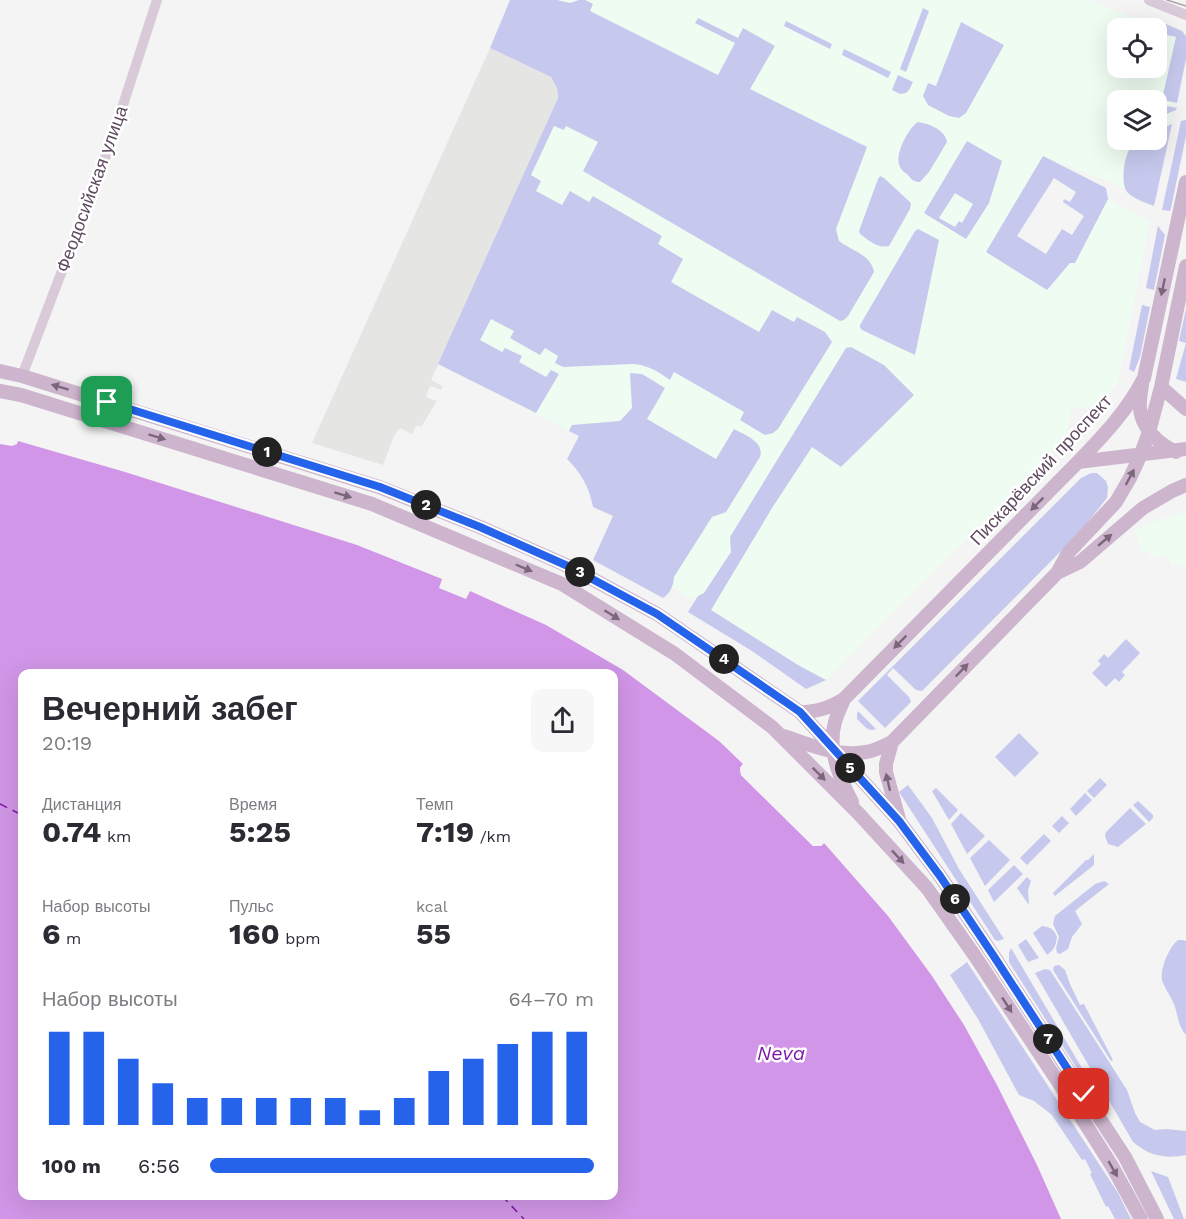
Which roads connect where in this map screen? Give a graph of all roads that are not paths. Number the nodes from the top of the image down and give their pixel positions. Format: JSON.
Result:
{"nodes":[{"id":1,"x":157,"y":0,"type":"edge"},
{"id":2,"x":1149,"y":0,"type":"edge"},
{"id":3,"x":1186,"y":15,"type":"edge"},
{"id":4,"x":1186,"y":182,"type":"edge"},
{"id":5,"x":1186,"y":266,"type":"edge"},
{"id":6,"x":0,"y":371,"type":"edge"},
{"id":7,"x":22,"y":376,"type":"junction"},
{"id":8,"x":1143,"y":380,"type":"junction"},
{"id":9,"x":1161,"y":387,"type":"junction"},
{"id":10,"x":0,"y":391,"type":"edge"},
{"id":11,"x":1186,"y":409,"type":"edge"},
{"id":12,"x":1149,"y":432,"type":"junction"},
{"id":13,"x":1182,"y":452,"type":"edge"},
{"id":14,"x":1142,"y":454,"type":"junction"},
{"id":15,"x":1078,"y":462,"type":"junction"},
{"id":16,"x":1186,"y":485,"type":"edge"},
{"id":17,"x":1057,"y":573,"type":"junction"},
{"id":18,"x":844,"y":699,"type":"junction"},
{"id":19,"x":800,"y":712,"type":"junction"},
{"id":20,"x":779,"y":734,"type":"junction"},
{"id":21,"x":892,"y":742,"type":"junction"},
{"id":22,"x":834,"y":750,"type":"junction"},
{"id":23,"x":859,"y":814,"type":"junction"},
{"id":24,"x":899,"y":821,"type":"junction"},
{"id":25,"x":1141,"y":1219,"type":"edge"},
{"id":26,"x":1157,"y":1219,"type":"edge"}],
"edges":[{"from":1,"to":7,"type":"street","name":"Феодосийская улица"},
{"from":2,"to":3,"type":"street"},
{"from":4,"to":8,"type":"main road","name":"Пискарёвский проспект","one_way":true},
{"from":5,"to":9,"type":"main road"},
{"from":6,"to":7,"type":"main road"},
{"from":19,"to":7,"type":"main road","one_way":true},
{"from":8,"to":12,"type":"main road"},
{"from":8,"to":15,"type":"main road","name":"Пискарёвский проспект"},
{"from":9,"to":11,"type":"main road"},
{"from":9,"to":12,"type":"main road"},
{"from":10,"to":20,"type":"main road","one_way":true},
{"from":12,"to":13,"type":"main road"},
{"from":12,"to":14,"type":"main road"},
{"from":13,"to":14,"type":"main road"},
{"from":14,"to":15,"type":"main road"},
{"from":17,"to":14,"type":"main road","one_way":true},
{"from":15,"to":18,"type":"main road","name":"Пискарёвский проспект","one_way":true},
{"from":17,"to":16,"type":"main road","one_way":true},
{"from":21,"to":17,"type":"main road","one_way":true},
{"from":18,"to":19,"type":"main road","name":"Пискарёвский проспект"},
{"from":18,"to":22,"type":"main road","name":"Пискарёвский проспект"},
{"from":19,"to":22,"type":"main road"},
{"from":20,"to":22,"type":"main road"},
{"from":20,"to":23,"type":"main road","one_way":true},
{"from":21,"to":22,"type":"main road"},
{"from":24,"to":21,"type":"main road","one_way":true},
{"from":22,"to":23,"type":"main road"},
{"from":22,"to":24,"type":"main road"},
{"from":23,"to":25,"type":"main road","one_way":true},
{"from":24,"to":26,"type":"main road"}]}
